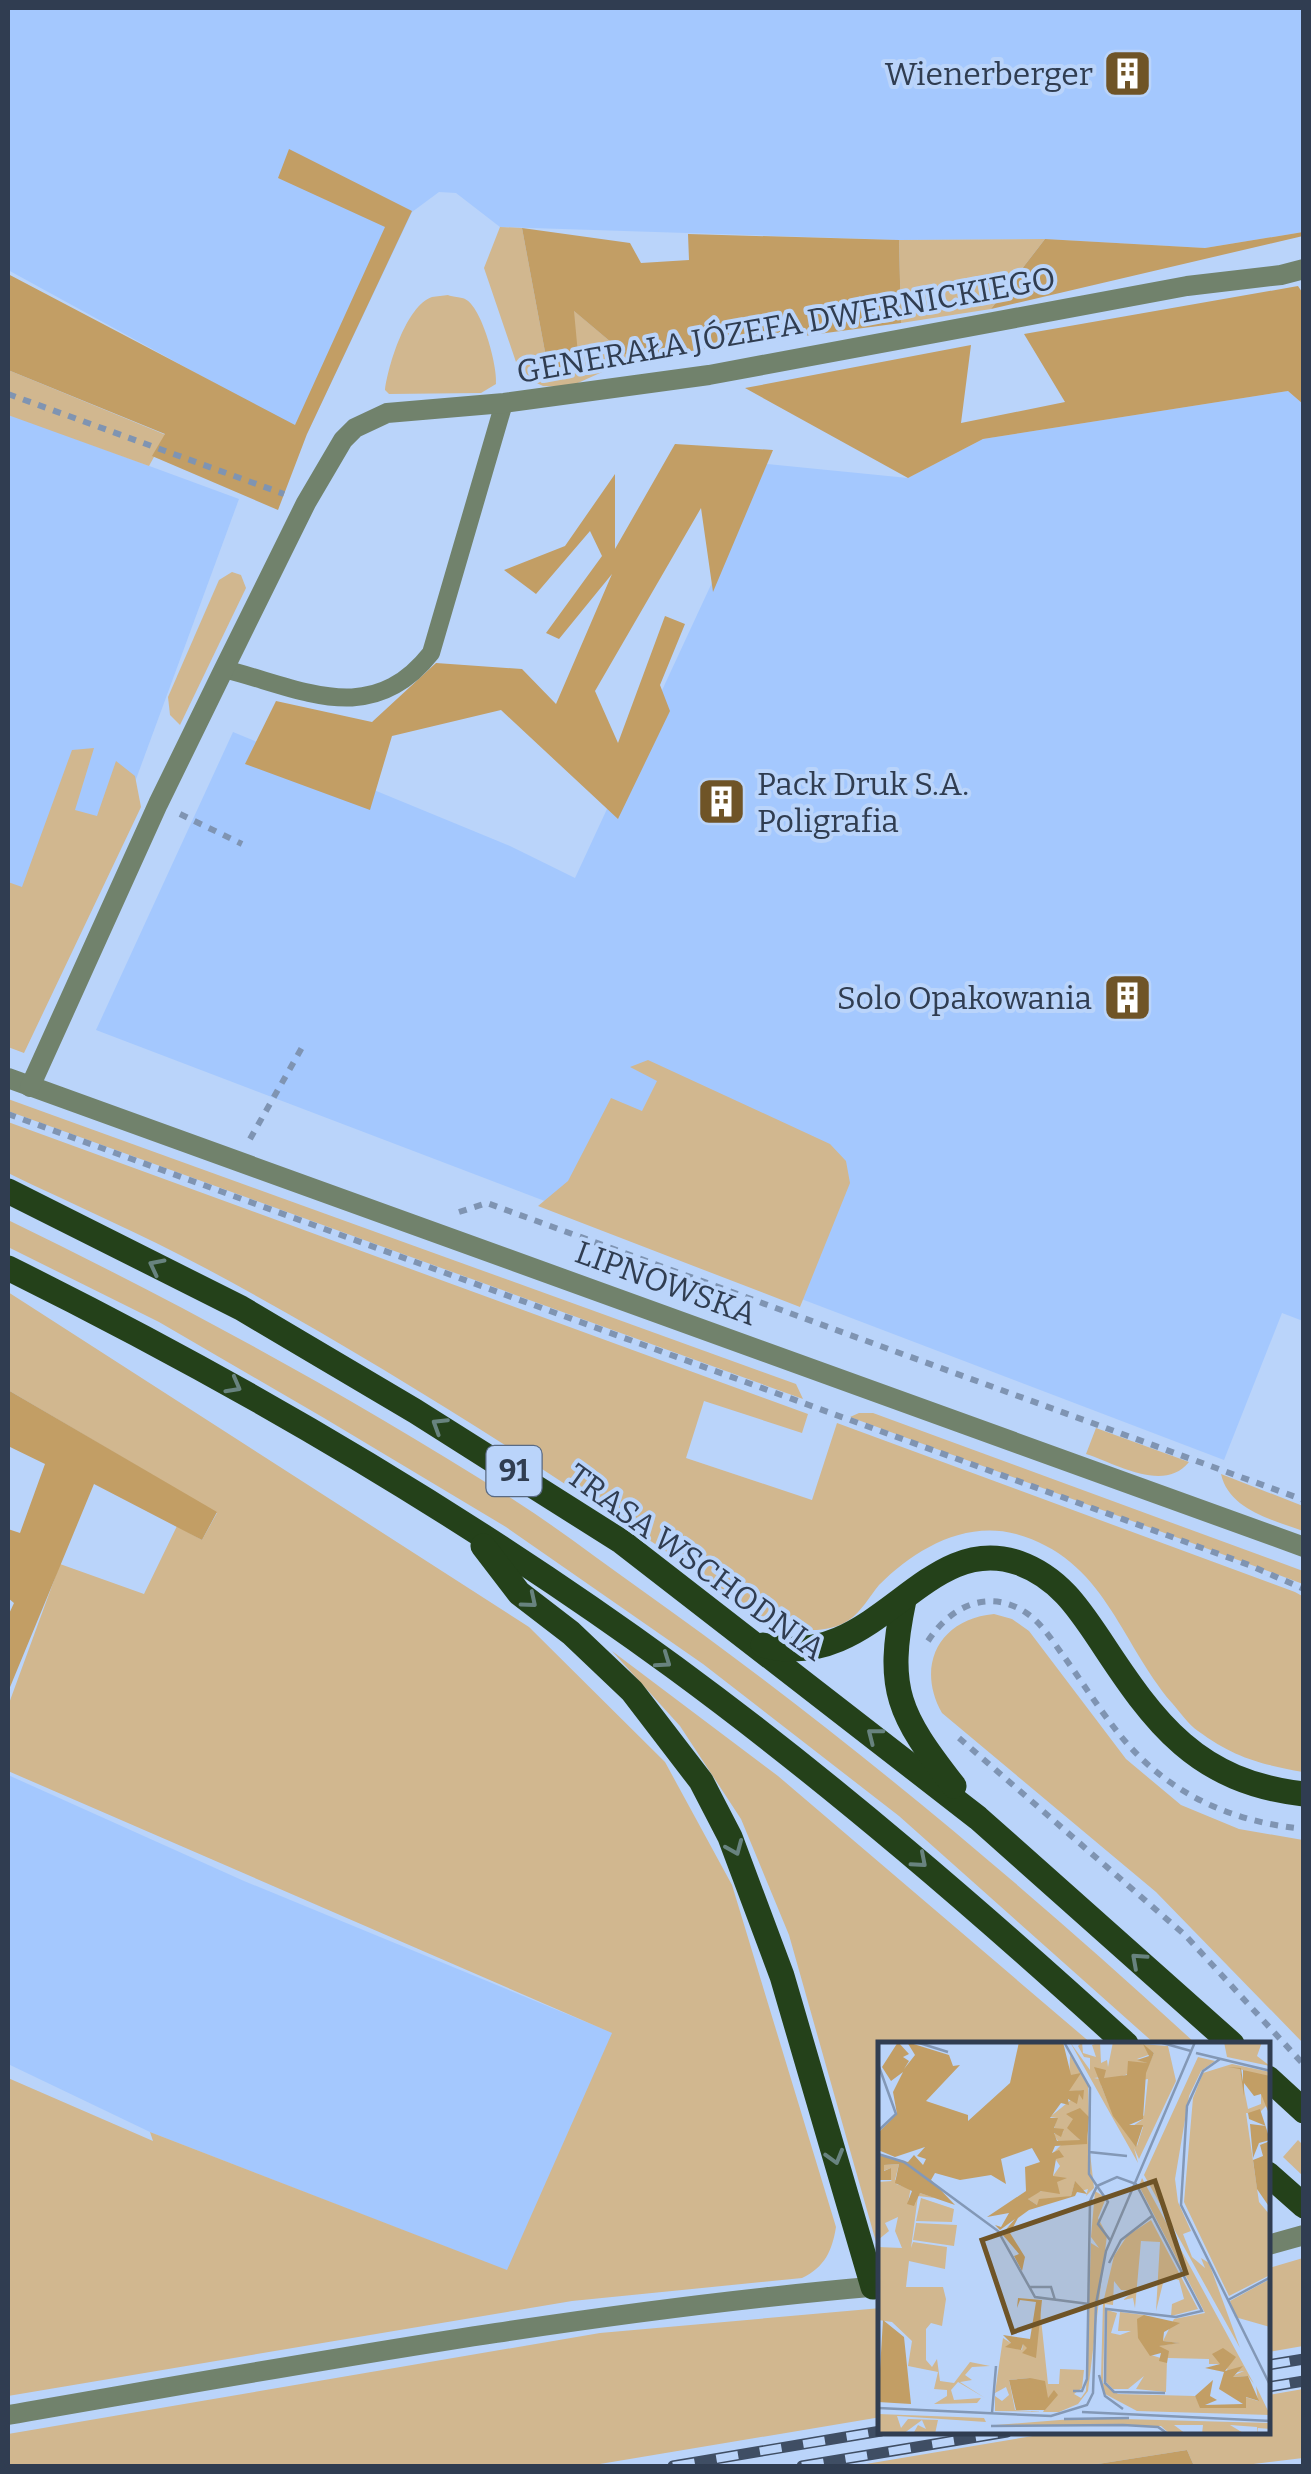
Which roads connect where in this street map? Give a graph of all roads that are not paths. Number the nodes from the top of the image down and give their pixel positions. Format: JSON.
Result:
{"nodes":[{"id":1,"x":1304,"y":268,"type":"edge"},
{"id":2,"x":504,"y":403,"type":"junction"},
{"id":3,"x":224,"y":668,"type":"junction"},
{"id":4,"x":8,"y":1078,"type":"edge"},
{"id":5,"x":30,"y":1086,"type":"junction"},
{"id":6,"x":8,"y":1191,"type":"edge"},
{"id":7,"x":8,"y":1268,"type":"edge"},
{"id":8,"x":468,"y":1527,"type":"junction"},
{"id":9,"x":1304,"y":1547,"type":"edge"},
{"id":10,"x":904,"y":1600,"type":"junction"},
{"id":11,"x":758,"y":1644,"type":"junction"},
{"id":12,"x":1304,"y":1794,"type":"edge"},
{"id":13,"x":978,"y":1818,"type":"junction"},
{"id":14,"x":1124,"y":2042,"type":"edge"},
{"id":15,"x":1230,"y":2042,"type":"edge"},
{"id":16,"x":1271,"y":2081,"type":"edge"},
{"id":17,"x":1304,"y":2111,"type":"edge"},
{"id":18,"x":1271,"y":2176,"type":"edge"},
{"id":19,"x":1304,"y":2206,"type":"edge"},
{"id":20,"x":1304,"y":2235,"type":"edge"},
{"id":21,"x":1271,"y":2244,"type":"edge"},
{"id":22,"x":877,"y":2286,"type":"edge"},
{"id":23,"x":8,"y":2414,"type":"edge"}],
"edges":[{"from":1,"to":2,"type":"street","name":"GENERAŁA JÓZEFA DWERNICKIEGO"},
{"from":2,"to":3,"type":"street","name":"GENERAŁA JÓZEFA DWERNICKIEGO"},
{"from":2,"to":3,"type":"lane"},
{"from":3,"to":5,"type":"street","name":"GENERAŁA JÓZEFA DWERNICKIEGO"},
{"from":4,"to":5,"type":"street","name":"LIPNOWSKA"},
{"from":5,"to":9,"type":"street","name":"LIPNOWSKA"},
{"from":11,"to":6,"type":"main road","name":"TRASA WSCHODNIA","number":"91","one_way":true},
{"from":7,"to":8,"type":"main road","number":"91","one_way":true},
{"from":8,"to":14,"type":"main road","number":"91","one_way":true},
{"from":8,"to":22,"type":"main road","one_way":true},
{"from":10,"to":11,"type":"main road"},
{"from":10,"to":12,"type":"main road"},
{"from":10,"to":13,"type":"main road"},
{"from":13,"to":11,"type":"main road","name":"TRASA WSCHODNIA","number":"91","one_way":true},
{"from":15,"to":13,"type":"main road","name":"TRASA WSCHODNIA","number":"91","one_way":true},
{"from":16,"to":17,"type":"main road"},
{"from":18,"to":19,"type":"main road"},
{"from":20,"to":21,"type":"street"},
{"from":22,"to":23,"type":"street"}]}
